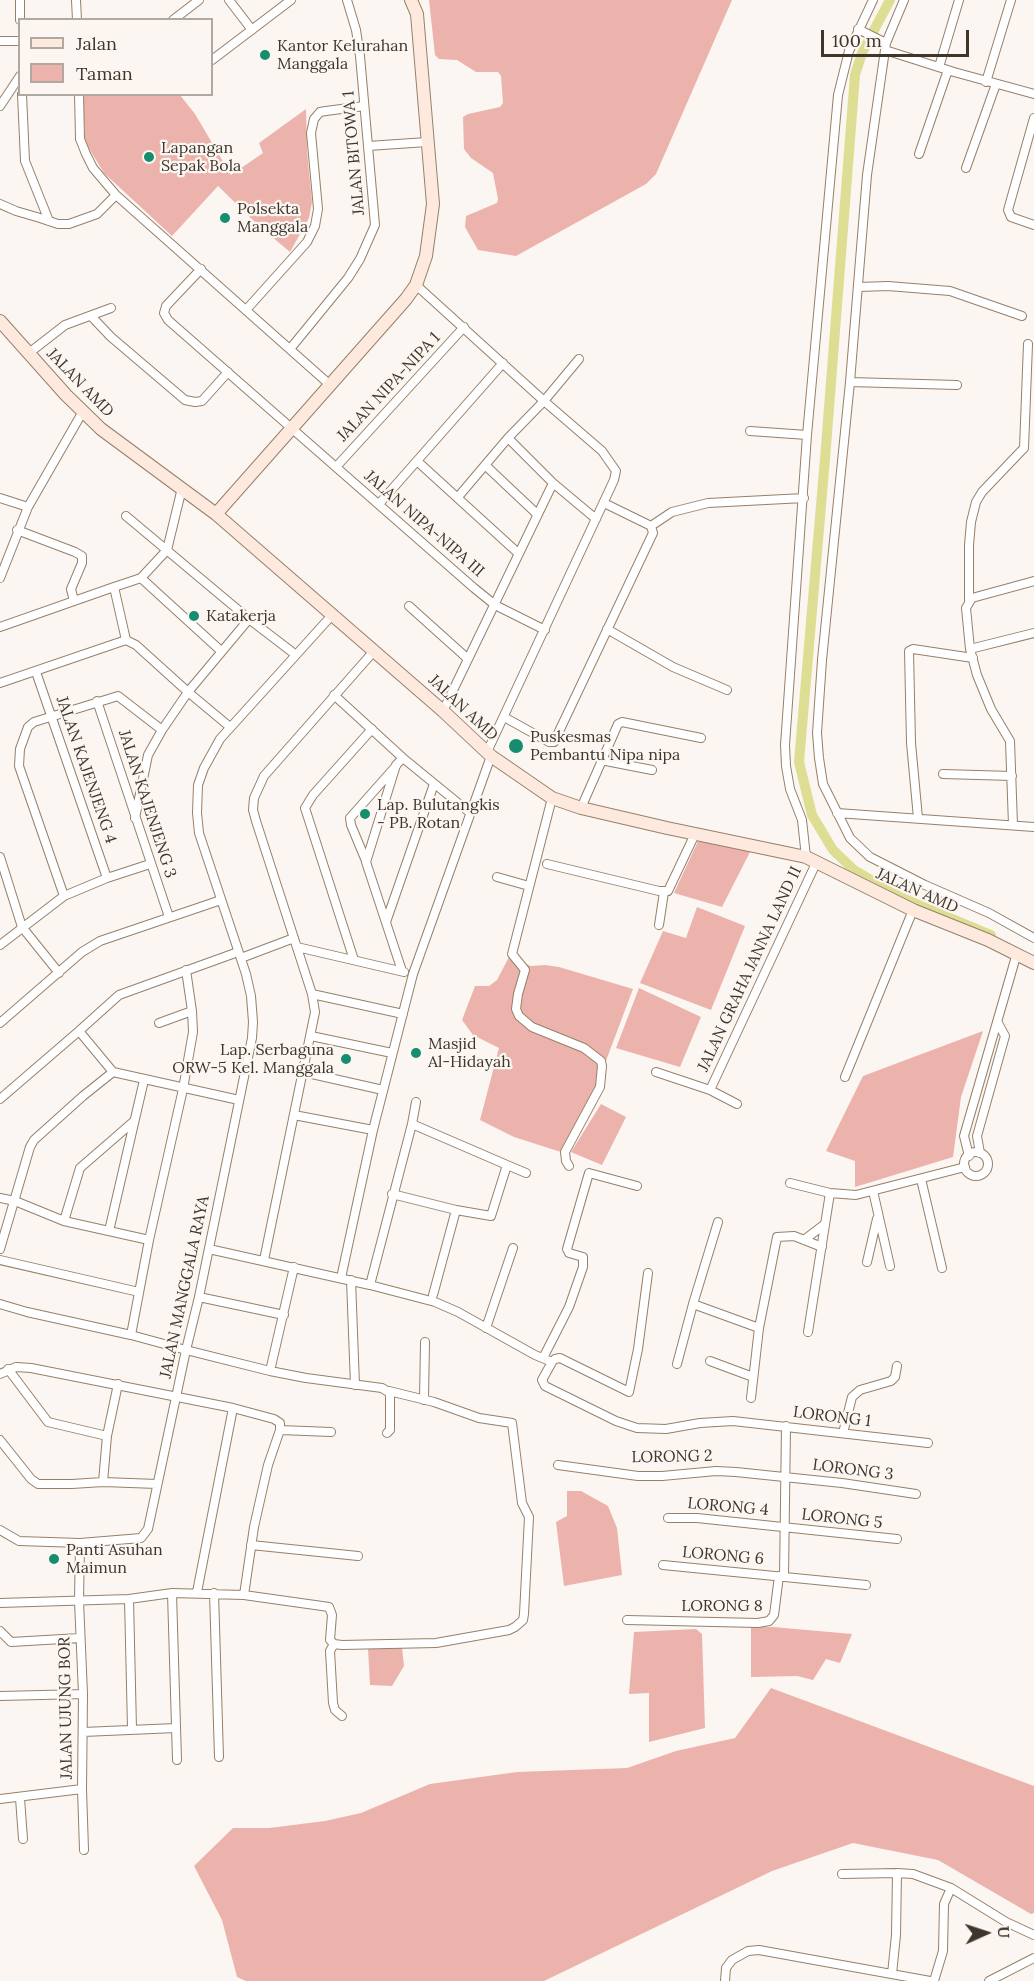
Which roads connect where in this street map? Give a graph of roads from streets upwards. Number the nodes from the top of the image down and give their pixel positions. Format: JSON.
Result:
{"nodes":[{"id":1,"x":20,"y":0,"type":"edge"},
{"id":2,"x":76,"y":0,"type":"edge"},
{"id":3,"x":199,"y":0,"type":"edge"},
{"id":4,"x":229,"y":0,"type":"edge"},
{"id":5,"x":291,"y":0,"type":"edge"},
{"id":6,"x":347,"y":0,"type":"edge"},
{"id":7,"x":411,"y":0,"type":"edge"},
{"id":8,"x":873,"y":0,"type":"edge"},
{"id":9,"x":904,"y":0,"type":"edge"},
{"id":10,"x":959,"y":0,"type":"edge"},
{"id":11,"x":1011,"y":0,"type":"edge"},
{"id":12,"x":20,"y":18,"type":"edge"},
{"id":13,"x":77,"y":18,"type":"edge"},
{"id":14,"x":176,"y":18,"type":"edge"},
{"id":15,"x":252,"y":30,"type":"junction"},
{"id":16,"x":862,"y":31,"type":"junction"},
{"id":17,"x":0,"y":41,"type":"edge"},
{"id":18,"x":18,"y":41,"type":"edge"},
{"id":19,"x":883,"y":44,"type":"junction"},
{"id":20,"x":213,"y":59,"type":"edge"},
{"id":21,"x":939,"y":67,"type":"junction"},
{"id":22,"x":948,"y":70,"type":"junction"},
{"id":23,"x":18,"y":79,"type":"edge"},
{"id":24,"x":986,"y":82,"type":"junction"},
{"id":25,"x":996,"y":84,"type":"junction"},
{"id":26,"x":1034,"y":94,"type":"edge"},
{"id":27,"x":22,"y":96,"type":"edge"},
{"id":28,"x":79,"y":96,"type":"edge"},
{"id":29,"x":0,"y":106,"type":"edge"},
{"id":30,"x":364,"y":106,"type":"junction"},
{"id":31,"x":1034,"y":118,"type":"edge"},
{"id":32,"x":427,"y":142,"type":"junction"},
{"id":33,"x":368,"y":146,"type":"junction"},
{"id":34,"x":919,"y":154,"type":"dead end"},
{"id":35,"x":966,"y":168,"type":"dead end"},
{"id":36,"x":116,"y":195,"type":"junction"},
{"id":37,"x":0,"y":204,"type":"edge"},
{"id":38,"x":49,"y":221,"type":"junction"},
{"id":39,"x":1034,"y":225,"type":"edge"},
{"id":40,"x":201,"y":269,"type":"junction"},
{"id":41,"x":416,"y":285,"type":"junction"},
{"id":42,"x":858,"y":287,"type":"junction"},
{"id":43,"x":111,"y":308,"type":"dead end"},
{"id":44,"x":246,"y":310,"type":"junction"},
{"id":45,"x":91,"y":316,"type":"junction"},
{"id":46,"x":1022,"y":316,"type":"dead end"},
{"id":47,"x":0,"y":321,"type":"edge"},
{"id":48,"x":464,"y":327,"type":"junction"},
{"id":49,"x":1028,"y":344,"type":"dead end"},
{"id":50,"x":290,"y":349,"type":"junction"},
{"id":51,"x":29,"y":353,"type":"junction"},
{"id":52,"x":579,"y":359,"type":"dead end"},
{"id":53,"x":503,"y":363,"type":"junction"},
{"id":54,"x":228,"y":372,"type":"junction"},
{"id":55,"x":850,"y":382,"type":"junction"},
{"id":56,"x":329,"y":384,"type":"junction"},
{"id":57,"x":957,"y":386,"type":"dead end"},
{"id":58,"x":544,"y":401,"type":"junction"},
{"id":59,"x":82,"y":413,"type":"junction"},
{"id":60,"x":290,"y":429,"type":"junction"},
{"id":61,"x":750,"y":431,"type":"dead end"},
{"id":62,"x":807,"y":435,"type":"junction"},
{"id":63,"x":507,"y":438,"type":"junction"},
{"id":64,"x":417,"y":461,"type":"junction"},
{"id":65,"x":485,"y":465,"type":"junction"},
{"id":66,"x":336,"y":466,"type":"junction"},
{"id":67,"x":553,"y":483,"type":"junction"},
{"id":68,"x":182,"y":488,"type":"junction"},
{"id":69,"x":458,"y":497,"type":"junction"},
{"id":70,"x":0,"y":498,"type":"edge"},
{"id":71,"x":804,"y":498,"type":"junction"},
{"id":72,"x":379,"y":504,"type":"junction"},
{"id":73,"x":604,"y":504,"type":"junction"},
{"id":74,"x":28,"y":507,"type":"junction"},
{"id":75,"x":216,"y":514,"type":"junction"},
{"id":76,"x":537,"y":514,"type":"junction"},
{"id":77,"x":126,"y":516,"type":"dead end"},
{"id":78,"x":596,"y":519,"type":"junction"},
{"id":79,"x":649,"y":525,"type":"junction"},
{"id":80,"x":17,"y":530,"type":"junction"},
{"id":81,"x":167,"y":550,"type":"junction"},
{"id":82,"x":518,"y":553,"type":"junction"},
{"id":83,"x":0,"y":578,"type":"edge"},
{"id":84,"x":141,"y":578,"type":"junction"},
{"id":85,"x":1034,"y":581,"type":"edge"},
{"id":86,"x":114,"y":587,"type":"junction"},
{"id":87,"x":969,"y":600,"type":"junction"},
{"id":88,"x":74,"y":601,"type":"junction"},
{"id":89,"x":495,"y":605,"type":"junction"},
{"id":90,"x":410,"y":606,"type":"dead end"},
{"id":91,"x":333,"y":614,"type":"junction"},
{"id":92,"x":249,"y":619,"type":"junction"},
{"id":93,"x":0,"y":627,"type":"edge"},
{"id":94,"x":607,"y":629,"type":"junction"},
{"id":95,"x":545,"y":630,"type":"junction"},
{"id":96,"x":1034,"y":633,"type":"edge"},
{"id":97,"x":126,"y":640,"type":"junction"},
{"id":98,"x":221,"y":651,"type":"junction"},
{"id":99,"x":374,"y":651,"type":"junction"},
{"id":100,"x":972,"y":654,"type":"junction"},
{"id":101,"x":296,"y":655,"type":"junction"},
{"id":102,"x":468,"y":660,"type":"junction"},
{"id":103,"x":36,"y":672,"type":"junction"},
{"id":104,"x":0,"y":682,"type":"edge"},
{"id":105,"x":727,"y":690,"type":"dead end"},
{"id":106,"x":188,"y":692,"type":"junction"},
{"id":107,"x":334,"y":695,"type":"junction"},
{"id":108,"x":97,"y":701,"type":"junction"},
{"id":109,"x":443,"y":711,"type":"junction"},
{"id":110,"x":52,"y":716,"type":"junction"},
{"id":111,"x":504,"y":717,"type":"junction"},
{"id":112,"x":230,"y":727,"type":"junction"},
{"id":113,"x":372,"y":729,"type":"junction"},
{"id":114,"x":162,"y":730,"type":"junction"},
{"id":115,"x":701,"y":738,"type":"dead end"},
{"id":116,"x":489,"y":754,"type":"junction"},
{"id":117,"x":404,"y":758,"type":"junction"},
{"id":118,"x":601,"y":760,"type":"junction"},
{"id":119,"x":396,"y":765,"type":"junction"},
{"id":120,"x":652,"y":770,"type":"dead end"},
{"id":121,"x":943,"y":774,"type":"dead end"},
{"id":122,"x":1012,"y":776,"type":"junction"},
{"id":123,"x":434,"y":783,"type":"junction"},
{"id":124,"x":552,"y":798,"type":"junction"},
{"id":125,"x":581,"y":808,"type":"junction"},
{"id":126,"x":469,"y":812,"type":"junction"},
{"id":127,"x":837,"y":813,"type":"junction"},
{"id":128,"x":135,"y":818,"type":"junction"},
{"id":129,"x":918,"y":818,"type":"junction"},
{"id":130,"x":1013,"y":825,"type":"junction"},
{"id":131,"x":1034,"y":827,"type":"edge"},
{"id":132,"x":695,"y":834,"type":"junction"},
{"id":133,"x":0,"y":857,"type":"edge"},
{"id":134,"x":812,"y":859,"type":"junction"},
{"id":135,"x":366,"y":862,"type":"junction"},
{"id":136,"x":150,"y":864,"type":"junction"},
{"id":137,"x":547,"y":864,"type":"dead end"},
{"id":138,"x":497,"y":877,"type":"dead end"},
{"id":139,"x":107,"y":878,"type":"junction"},
{"id":140,"x":529,"y":886,"type":"junction"},
{"id":141,"x":664,"y":892,"type":"junction"},
{"id":142,"x":64,"y":896,"type":"junction"},
{"id":143,"x":221,"y":900,"type":"junction"},
{"id":144,"x":913,"y":910,"type":"junction"},
{"id":145,"x":170,"y":917,"type":"junction"},
{"id":146,"x":387,"y":922,"type":"junction"},
{"id":147,"x":658,"y":925,"type":"dead end"},
{"id":148,"x":22,"y":927,"type":"junction"},
{"id":149,"x":1034,"y":938,"type":"edge"},
{"id":150,"x":295,"y":943,"type":"junction"},
{"id":151,"x":0,"y":945,"type":"edge"},
{"id":152,"x":1017,"y":953,"type":"junction"},
{"id":153,"x":239,"y":955,"type":"junction"},
{"id":154,"x":354,"y":960,"type":"junction"},
{"id":155,"x":1034,"y":963,"type":"edge"},
{"id":156,"x":186,"y":970,"type":"junction"},
{"id":157,"x":402,"y":971,"type":"junction"},
{"id":158,"x":58,"y":973,"type":"junction"},
{"id":159,"x":413,"y":974,"type":"junction"},
{"id":160,"x":312,"y":994,"type":"junction"},
{"id":161,"x":192,"y":1011,"type":"junction"},
{"id":162,"x":403,"y":1014,"type":"junction"},
{"id":163,"x":0,"y":1023,"type":"edge"},
{"id":164,"x":159,"y":1023,"type":"dead end"},
{"id":165,"x":998,"y":1023,"type":"junction"},
{"id":166,"x":79,"y":1031,"type":"junction"},
{"id":167,"x":311,"y":1036,"type":"junction"},
{"id":168,"x":392,"y":1053,"type":"junction"},
{"id":169,"x":113,"y":1072,"type":"junction"},
{"id":170,"x":303,"y":1072,"type":"junction"},
{"id":171,"x":656,"y":1072,"type":"dead end"},
{"id":172,"x":844,"y":1077,"type":"dead end"},
{"id":173,"x":144,"y":1080,"type":"junction"},
{"id":174,"x":183,"y":1089,"type":"junction"},
{"id":175,"x":383,"y":1090,"type":"junction"},
{"id":176,"x":710,"y":1090,"type":"junction"},
{"id":177,"x":0,"y":1099,"type":"edge"},
{"id":178,"x":239,"y":1100,"type":"junction"},
{"id":179,"x":416,"y":1102,"type":"dead end"},
{"id":180,"x":737,"y":1104,"type":"dead end"},
{"id":181,"x":294,"y":1115,"type":"junction"},
{"id":182,"x":133,"y":1122,"type":"junction"},
{"id":183,"x":412,"y":1124,"type":"junction"},
{"id":184,"x":373,"y":1130,"type":"junction"},
{"id":185,"x":980,"y":1153,"type":"junction"},
{"id":186,"x":969,"y":1156,"type":"junction"},
{"id":187,"x":507,"y":1165,"type":"junction"},
{"id":188,"x":569,"y":1166,"type":"dead end"},
{"id":189,"x":965,"y":1167,"type":"junction"},
{"id":190,"x":526,"y":1173,"type":"dead end"},
{"id":191,"x":921,"y":1179,"type":"junction"},
{"id":192,"x":790,"y":1183,"type":"dead end"},
{"id":193,"x":637,"y":1186,"type":"dead end"},
{"id":194,"x":873,"y":1191,"type":"junction"},
{"id":195,"x":830,"y":1193,"type":"junction"},
{"id":196,"x":392,"y":1194,"type":"junction"},
{"id":197,"x":0,"y":1198,"type":"edge"},
{"id":198,"x":15,"y":1201,"type":"junction"},
{"id":199,"x":456,"y":1210,"type":"junction"},
{"id":200,"x":878,"y":1216,"type":"junction"},
{"id":201,"x":64,"y":1221,"type":"junction"},
{"id":202,"x":718,"y":1222,"type":"dead end"},
{"id":203,"x":825,"y":1224,"type":"junction"},
{"id":204,"x":109,"y":1231,"type":"junction"},
{"id":205,"x":149,"y":1240,"type":"junction"},
{"id":206,"x":804,"y":1240,"type":"junction"},
{"id":207,"x":822,"y":1247,"type":"junction"},
{"id":208,"x":513,"y":1248,"type":"dead end"},
{"id":209,"x":0,"y":1249,"type":"edge"},
{"id":210,"x":209,"y":1249,"type":"junction"},
{"id":211,"x":0,"y":1260,"type":"edge"},
{"id":212,"x":264,"y":1260,"type":"junction"},
{"id":213,"x":867,"y":1262,"type":"dead end"},
{"id":214,"x":890,"y":1266,"type":"dead end"},
{"id":215,"x":294,"y":1267,"type":"junction"},
{"id":216,"x":942,"y":1268,"type":"dead end"},
{"id":217,"x":648,"y":1273,"type":"dead end"},
{"id":218,"x":341,"y":1278,"type":"junction"},
{"id":219,"x":351,"y":1280,"type":"junction"},
{"id":220,"x":370,"y":1285,"type":"junction"},
{"id":221,"x":139,"y":1292,"type":"junction"},
{"id":222,"x":434,"y":1295,"type":"dead end"},
{"id":223,"x":199,"y":1297,"type":"junction"},
{"id":224,"x":0,"y":1304,"type":"edge"},
{"id":225,"x":693,"y":1304,"type":"junction"},
{"id":226,"x":284,"y":1315,"type":"junction"},
{"id":227,"x":486,"y":1328,"type":"junction"},
{"id":228,"x":759,"y":1328,"type":"junction"},
{"id":229,"x":808,"y":1332,"type":"dead end"},
{"id":230,"x":131,"y":1335,"type":"junction"},
{"id":231,"x":425,"y":1342,"type":"dead end"},
{"id":232,"x":186,"y":1350,"type":"junction"},
{"id":233,"x":547,"y":1360,"type":"junction"},
{"id":234,"x":710,"y":1361,"type":"dead end"},
{"id":235,"x":677,"y":1364,"type":"dead end"},
{"id":236,"x":897,"y":1366,"type":"dead end"},
{"id":237,"x":270,"y":1371,"type":"junction"},
{"id":238,"x":4,"y":1372,"type":"edge"},
{"id":239,"x":753,"y":1377,"type":"junction"},
{"id":240,"x":118,"y":1384,"type":"junction"},
{"id":241,"x":355,"y":1385,"type":"junction"},
{"id":242,"x":389,"y":1391,"type":"junction"},
{"id":243,"x":176,"y":1397,"type":"junction"},
{"id":244,"x":751,"y":1398,"type":"dead end"},
{"id":245,"x":424,"y":1400,"type":"junction"},
{"id":246,"x":233,"y":1408,"type":"junction"},
{"id":247,"x":786,"y":1426,"type":"junction"},
{"id":248,"x":280,"y":1430,"type":"junction"},
{"id":249,"x":331,"y":1432,"type":"dead end"},
{"id":250,"x":389,"y":1432,"type":"dead end"},
{"id":251,"x":843,"y":1433,"type":"junction"},
{"id":252,"x":107,"y":1436,"type":"junction"},
{"id":253,"x":0,"y":1440,"type":"edge"},
{"id":254,"x":928,"y":1443,"type":"dead end"},
{"id":255,"x":558,"y":1465,"type":"dead end"},
{"id":256,"x":786,"y":1477,"type":"junction"},
{"id":257,"x":103,"y":1482,"type":"junction"},
{"id":258,"x":157,"y":1484,"type":"junction"},
{"id":259,"x":916,"y":1494,"type":"dead end"},
{"id":260,"x":668,"y":1518,"type":"dead end"},
{"id":261,"x":784,"y":1528,"type":"junction"},
{"id":262,"x":0,"y":1530,"type":"edge"},
{"id":263,"x":897,"y":1539,"type":"dead end"},
{"id":264,"x":80,"y":1543,"type":"junction"},
{"id":265,"x":251,"y":1545,"type":"junction"},
{"id":266,"x":358,"y":1556,"type":"dead end"},
{"id":267,"x":663,"y":1565,"type":"dead end"},
{"id":268,"x":782,"y":1577,"type":"junction"},
{"id":269,"x":866,"y":1585,"type":"dead end"},
{"id":270,"x":197,"y":1592,"type":"junction"},
{"id":271,"x":172,"y":1593,"type":"junction"},
{"id":272,"x":214,"y":1593,"type":"junction"},
{"id":273,"x":244,"y":1595,"type":"junction"},
{"id":274,"x":129,"y":1599,"type":"junction"},
{"id":275,"x":79,"y":1601,"type":"junction"},
{"id":276,"x":0,"y":1604,"type":"edge"},
{"id":277,"x":627,"y":1620,"type":"dead end"},
{"id":278,"x":0,"y":1631,"type":"edge"},
{"id":279,"x":80,"y":1638,"type":"junction"},
{"id":280,"x":334,"y":1644,"type":"junction"},
{"id":281,"x":83,"y":1694,"type":"junction"},
{"id":282,"x":0,"y":1696,"type":"edge"},
{"id":283,"x":342,"y":1716,"type":"dead end"},
{"id":284,"x":176,"y":1728,"type":"junction"},
{"id":285,"x":132,"y":1729,"type":"junction"},
{"id":286,"x":83,"y":1732,"type":"junction"},
{"id":287,"x":219,"y":1757,"type":"dead end"},
{"id":288,"x":177,"y":1760,"type":"dead end"},
{"id":289,"x":82,"y":1789,"type":"junction"},
{"id":290,"x":20,"y":1798,"type":"junction"},
{"id":291,"x":0,"y":1799,"type":"edge"},
{"id":292,"x":24,"y":1839,"type":"dead end"},
{"id":293,"x":84,"y":1850,"type":"dead end"},
{"id":294,"x":897,"y":1873,"type":"junction"},
{"id":295,"x":843,"y":1874,"type":"dead end"},
{"id":296,"x":951,"y":1888,"type":"junction"},
{"id":297,"x":1034,"y":1935,"type":"edge"},
{"id":298,"x":1034,"y":1958,"type":"edge"},
{"id":299,"x":892,"y":1974,"type":"junction"},
{"id":300,"x":725,"y":1981,"type":"edge"},
{"id":301,"x":932,"y":1981,"type":"edge"},
{"id":302,"x":989,"y":1981,"type":"edge"}],
"edges":[{"from":1,"to":12,"type":"street"},
{"from":2,"to":13,"type":"street"},
{"from":3,"to":14,"type":"street"},
{"from":4,"to":15,"type":"street"},
{"from":5,"to":15,"type":"street"},
{"from":6,"to":30,"type":"street","name":"JALAN BITOWA 1"},
{"from":7,"to":32,"type":"street"},
{"from":8,"to":16,"type":"street"},
{"from":9,"to":19,"type":"street"},
{"from":10,"to":21,"type":"street"},
{"from":11,"to":24,"type":"street"},
{"from":15,"to":20,"type":"street"},
{"from":16,"to":19,"type":"street"},
{"from":16,"to":62,"type":"street"},
{"from":17,"to":18,"type":"street"},
{"from":19,"to":21,"type":"street"},
{"from":19,"to":42,"type":"street"},
{"from":21,"to":22,"type":"street"},
{"from":22,"to":24,"type":"street"},
{"from":22,"to":34,"type":"street"},
{"from":23,"to":29,"type":"street"},
{"from":24,"to":25,"type":"street"},
{"from":25,"to":26,"type":"street"},
{"from":25,"to":35,"type":"street"},
{"from":27,"to":38,"type":"street"},
{"from":28,"to":36,"type":"street"},
{"from":30,"to":33,"type":"street","name":"JALAN BITOWA 1"},
{"from":30,"to":44,"type":"street"},
{"from":31,"to":39,"type":"street"},
{"from":32,"to":33,"type":"street"},
{"from":32,"to":41,"type":"street"},
{"from":33,"to":50,"type":"street","name":"JALAN BITOWA 1"},
{"from":36,"to":38,"type":"street"},
{"from":36,"to":40,"type":"street"},
{"from":37,"to":38,"type":"street"},
{"from":40,"to":44,"type":"street"},
{"from":40,"to":54,"type":"street","name":"JALAN NIPA-NIPA III"},
{"from":41,"to":48,"type":"street"},
{"from":41,"to":56,"type":"street"},
{"from":42,"to":46,"type":"street"},
{"from":42,"to":55,"type":"street"},
{"from":43,"to":45,"type":"street"},
{"from":44,"to":50,"type":"street"},
{"from":45,"to":51,"type":"street"},
{"from":45,"to":54,"type":"street"},
{"from":47,"to":51,"type":"street","name":"JALAN AMD"},
{"from":48,"to":53,"type":"street"},
{"from":48,"to":66,"type":"street","name":"JALAN NIPA-NIPA 1"},
{"from":49,"to":87,"type":"street"},
{"from":50,"to":56,"type":"street"},
{"from":51,"to":59,"type":"street","name":"JALAN AMD"},
{"from":52,"to":58,"type":"street"},
{"from":53,"to":58,"type":"street"},
{"from":53,"to":64,"type":"street"},
{"from":54,"to":60,"type":"street","name":"JALAN NIPA-NIPA III"},
{"from":55,"to":57,"type":"street"},
{"from":55,"to":127,"type":"street"},
{"from":56,"to":60,"type":"street"},
{"from":58,"to":63,"type":"street"},
{"from":58,"to":73,"type":"street"},
{"from":59,"to":68,"type":"street","name":"JALAN AMD"},
{"from":59,"to":74,"type":"street"},
{"from":60,"to":66,"type":"street","name":"JALAN NIPA-NIPA III"},
{"from":60,"to":75,"type":"street"},
{"from":61,"to":62,"type":"street"},
{"from":62,"to":71,"type":"street"},
{"from":63,"to":65,"type":"street"},
{"from":63,"to":67,"type":"street"},
{"from":64,"to":69,"type":"street"},
{"from":64,"to":72,"type":"street"},
{"from":65,"to":69,"type":"street"},
{"from":65,"to":76,"type":"street"},
{"from":66,"to":72,"type":"street","name":"JALAN NIPA-NIPA III"},
{"from":67,"to":76,"type":"street"},
{"from":67,"to":78,"type":"street"},
{"from":68,"to":75,"type":"street","name":"JALAN AMD"},
{"from":68,"to":81,"type":"street"},
{"from":69,"to":82,"type":"street"},
{"from":70,"to":74,"type":"street"},
{"from":71,"to":79,"type":"street"},
{"from":71,"to":134,"type":"street"},
{"from":72,"to":89,"type":"street","name":"JALAN NIPA-NIPA III"},
{"from":73,"to":78,"type":"street"},
{"from":73,"to":79,"type":"street"},
{"from":74,"to":80,"type":"street"},
{"from":75,"to":91,"type":"street","name":"JALAN AMD"},
{"from":76,"to":82,"type":"street"},
{"from":77,"to":81,"type":"street"},
{"from":78,"to":95,"type":"street"},
{"from":79,"to":94,"type":"street"},
{"from":80,"to":83,"type":"street"},
{"from":80,"to":88,"type":"street"},
{"from":81,"to":84,"type":"street"},
{"from":81,"to":92,"type":"street"},
{"from":82,"to":89,"type":"street"},
{"from":84,"to":86,"type":"street"},
{"from":84,"to":98,"type":"street"},
{"from":85,"to":87,"type":"street"},
{"from":86,"to":88,"type":"street"},
{"from":86,"to":97,"type":"street"},
{"from":87,"to":100,"type":"street"},
{"from":88,"to":93,"type":"street"},
{"from":89,"to":95,"type":"street","name":"JALAN NIPA-NIPA III"},
{"from":89,"to":102,"type":"street"},
{"from":90,"to":102,"type":"street"},
{"from":91,"to":99,"type":"street","name":"JALAN AMD"},
{"from":91,"to":101,"type":"street","name":"JALAN MANGGALA RAYA"},
{"from":92,"to":98,"type":"street"},
{"from":92,"to":101,"type":"street"},
{"from":94,"to":105,"type":"street"},
{"from":94,"to":111,"type":"street"},
{"from":95,"to":111,"type":"street"},
{"from":96,"to":100,"type":"street"},
{"from":97,"to":103,"type":"street"},
{"from":97,"to":106,"type":"street"},
{"from":98,"to":106,"type":"street"},
{"from":99,"to":107,"type":"street"},
{"from":99,"to":109,"type":"street","name":"JALAN AMD"},
{"from":100,"to":122,"type":"street"},
{"from":100,"to":129,"type":"street"},
{"from":101,"to":112,"type":"street","name":"JALAN MANGGALA RAYA"},
{"from":102,"to":109,"type":"street"},
{"from":103,"to":104,"type":"street"},
{"from":103,"to":110,"type":"street","name":"JALAN KAJENJENG 4"},
{"from":106,"to":112,"type":"street"},
{"from":106,"to":114,"type":"street"},
{"from":107,"to":113,"type":"street"},
{"from":107,"to":150,"type":"street"},
{"from":108,"to":110,"type":"street"},
{"from":108,"to":114,"type":"street"},
{"from":108,"to":128,"type":"street","name":"JALAN KAJENJENG 3"},
{"from":109,"to":116,"type":"street","name":"JALAN AMD"},
{"from":110,"to":139,"type":"street","name":"JALAN KAJENJENG 4"},
{"from":110,"to":142,"type":"street"},
{"from":111,"to":116,"type":"street"},
{"from":112,"to":143,"type":"street","name":"JALAN MANGGALA RAYA"},
{"from":113,"to":117,"type":"street"},
{"from":113,"to":154,"type":"street"},
{"from":114,"to":128,"type":"street"},
{"from":115,"to":118,"type":"street"},
{"from":116,"to":124,"type":"street","name":"JALAN AMD"},
{"from":116,"to":126,"type":"street"},
{"from":117,"to":119,"type":"street"},
{"from":117,"to":123,"type":"street"},
{"from":118,"to":120,"type":"street"},
{"from":118,"to":125,"type":"street"},
{"from":119,"to":135,"type":"street"},
{"from":119,"to":135,"type":"street"},
{"from":121,"to":122,"type":"street"},
{"from":122,"to":130,"type":"street"},
{"from":123,"to":126,"type":"street"},
{"from":123,"to":146,"type":"street"},
{"from":124,"to":125,"type":"street","name":"JALAN AMD"},
{"from":124,"to":140,"type":"street"},
{"from":125,"to":132,"type":"street","name":"JALAN AMD"},
{"from":126,"to":159,"type":"street"},
{"from":127,"to":129,"type":"street"},
{"from":127,"to":149,"type":"street"},
{"from":128,"to":136,"type":"street","name":"JALAN KAJENJENG 3"},
{"from":129,"to":130,"type":"street"},
{"from":130,"to":131,"type":"street"},
{"from":132,"to":134,"type":"street","name":"JALAN AMD"},
{"from":132,"to":141,"type":"street"},
{"from":133,"to":148,"type":"street"},
{"from":134,"to":144,"type":"street","name":"JALAN AMD"},
{"from":134,"to":176,"type":"street","name":"JALAN GRAHA JANNA LAND II"},
{"from":135,"to":146,"type":"street"},
{"from":136,"to":139,"type":"street"},
{"from":136,"to":145,"type":"street","name":"JALAN KAJENJENG 3"},
{"from":137,"to":141,"type":"street"},
{"from":138,"to":140,"type":"street"},
{"from":139,"to":142,"type":"street"},
{"from":140,"to":188,"type":"street"},
{"from":141,"to":147,"type":"street"},
{"from":142,"to":148,"type":"street"},
{"from":143,"to":145,"type":"street"},
{"from":143,"to":153,"type":"street","name":"JALAN MANGGALA RAYA"},
{"from":144,"to":152,"type":"street","name":"JALAN AMD"},
{"from":144,"to":172,"type":"street"},
{"from":145,"to":158,"type":"street"},
{"from":146,"to":157,"type":"street"},
{"from":148,"to":151,"type":"street"},
{"from":148,"to":158,"type":"street"},
{"from":150,"to":153,"type":"street"},
{"from":150,"to":154,"type":"street"},
{"from":150,"to":160,"type":"street"},
{"from":152,"to":155,"type":"street","name":"JALAN AMD"},
{"from":152,"to":165,"type":"street"},
{"from":153,"to":156,"type":"street"},
{"from":153,"to":178,"type":"street","name":"JALAN MANGGALA RAYA"},
{"from":154,"to":157,"type":"street"},
{"from":156,"to":161,"type":"street"},
{"from":156,"to":166,"type":"street"},
{"from":157,"to":159,"type":"street"},
{"from":158,"to":163,"type":"street"},
{"from":159,"to":162,"type":"street"},
{"from":160,"to":162,"type":"street"},
{"from":160,"to":167,"type":"street"},
{"from":161,"to":164,"type":"street"},
{"from":161,"to":174,"type":"street"},
{"from":162,"to":168,"type":"street"},
{"from":165,"to":185,"type":"street"},
{"from":165,"to":186,"type":"street"},
{"from":166,"to":169,"type":"street"},
{"from":166,"to":177,"type":"street"},
{"from":167,"to":168,"type":"street"},
{"from":167,"to":170,"type":"street"},
{"from":168,"to":175,"type":"street"},
{"from":169,"to":173,"type":"street"},
{"from":169,"to":198,"type":"street"},
{"from":170,"to":175,"type":"street"},
{"from":170,"to":181,"type":"street"},
{"from":171,"to":176,"type":"street","name":"JALAN GRAHA JANNA LAND II"},
{"from":173,"to":174,"type":"street"},
{"from":173,"to":182,"type":"street"},
{"from":174,"to":178,"type":"street"},
{"from":174,"to":205,"type":"street"},
{"from":175,"to":184,"type":"street"},
{"from":176,"to":180,"type":"street","name":"JALAN GRAHA JANNA LAND II"},
{"from":178,"to":210,"type":"street","name":"JALAN MANGGALA RAYA"},
{"from":179,"to":183,"type":"street"},
{"from":181,"to":184,"type":"street"},
{"from":181,"to":212,"type":"street"},
{"from":182,"to":201,"type":"street"},
{"from":182,"to":204,"type":"street"},
{"from":183,"to":187,"type":"street"},
{"from":183,"to":196,"type":"street"},
{"from":184,"to":218,"type":"street"},
{"from":185,"to":186,"type":"street"},
{"from":185,"to":189,"type":"street"},
{"from":186,"to":189,"type":"street"},
{"from":187,"to":190,"type":"street"},
{"from":187,"to":199,"type":"street"},
{"from":189,"to":191,"type":"street"},
{"from":191,"to":194,"type":"street"},
{"from":191,"to":216,"type":"street"},
{"from":192,"to":195,"type":"street"},
{"from":193,"to":233,"type":"street"},
{"from":194,"to":195,"type":"street"},
{"from":194,"to":200,"type":"street"},
{"from":195,"to":203,"type":"street"},
{"from":196,"to":199,"type":"street"},
{"from":196,"to":220,"type":"street"},
{"from":197,"to":198,"type":"street"},
{"from":198,"to":201,"type":"street"},
{"from":198,"to":209,"type":"street"},
{"from":199,"to":222,"type":"street"},
{"from":200,"to":213,"type":"street"},
{"from":200,"to":214,"type":"street"},
{"from":201,"to":204,"type":"street"},
{"from":202,"to":225,"type":"street"},
{"from":203,"to":206,"type":"street"},
{"from":203,"to":207,"type":"street"},
{"from":204,"to":205,"type":"street"},
{"from":205,"to":221,"type":"street"},
{"from":206,"to":207,"type":"street"},
{"from":206,"to":228,"type":"street"},
{"from":207,"to":229,"type":"street"},
{"from":208,"to":227,"type":"street"},
{"from":210,"to":212,"type":"street"},
{"from":210,"to":223,"type":"street","name":"JALAN MANGGALA RAYA"},
{"from":211,"to":221,"type":"street"},
{"from":212,"to":215,"type":"street"},
{"from":215,"to":218,"type":"street"},
{"from":215,"to":226,"type":"street"},
{"from":217,"to":233,"type":"street"},
{"from":218,"to":219,"type":"street"},
{"from":219,"to":220,"type":"street"},
{"from":219,"to":241,"type":"street"},
{"from":220,"to":227,"type":"street"},
{"from":221,"to":230,"type":"street"},
{"from":223,"to":226,"type":"street"},
{"from":223,"to":232,"type":"street","name":"JALAN MANGGALA RAYA"},
{"from":224,"to":230,"type":"street"},
{"from":225,"to":228,"type":"street"},
{"from":225,"to":235,"type":"street"},
{"from":226,"to":237,"type":"street"},
{"from":227,"to":233,"type":"street"},
{"from":228,"to":239,"type":"street"},
{"from":230,"to":232,"type":"street"},
{"from":231,"to":245,"type":"street"},
{"from":232,"to":237,"type":"street"},
{"from":232,"to":243,"type":"street","name":"JALAN MANGGALA RAYA"},
{"from":233,"to":247,"type":"street","name":"LORONG 1"},
{"from":234,"to":239,"type":"street"},
{"from":236,"to":251,"type":"street"},
{"from":237,"to":241,"type":"street"},
{"from":238,"to":240,"type":"street"},
{"from":238,"to":252,"type":"street"},
{"from":239,"to":244,"type":"street"},
{"from":240,"to":243,"type":"street"},
{"from":240,"to":252,"type":"street"},
{"from":241,"to":242,"type":"street"},
{"from":242,"to":245,"type":"street"},
{"from":242,"to":250,"type":"street"},
{"from":243,"to":246,"type":"street"},
{"from":243,"to":258,"type":"street","name":"JALAN MANGGALA RAYA"},
{"from":245,"to":280,"type":"street"},
{"from":246,"to":248,"type":"street"},
{"from":246,"to":270,"type":"street"},
{"from":247,"to":251,"type":"street","name":"LORONG 1"},
{"from":247,"to":256,"type":"street"},
{"from":248,"to":249,"type":"street"},
{"from":248,"to":265,"type":"street"},
{"from":251,"to":254,"type":"street","name":"LORONG 1"},
{"from":252,"to":257,"type":"street"},
{"from":253,"to":257,"type":"street"},
{"from":255,"to":256,"type":"street","name":"LORONG 2"},
{"from":256,"to":259,"type":"street","name":"LORONG 3"},
{"from":256,"to":261,"type":"street"},
{"from":257,"to":258,"type":"street"},
{"from":258,"to":264,"type":"street","name":"JALAN MANGGALA RAYA"},
{"from":260,"to":261,"type":"street","name":"LORONG 4"},
{"from":261,"to":263,"type":"street","name":"LORONG 5"},
{"from":261,"to":268,"type":"street"},
{"from":262,"to":264,"type":"street","name":"JALAN MANGGALA RAYA"},
{"from":264,"to":275,"type":"street","name":"JALAN UJUNG BOR"},
{"from":265,"to":266,"type":"street"},
{"from":265,"to":273,"type":"street"},
{"from":267,"to":268,"type":"street","name":"LORONG 6"},
{"from":268,"to":269,"type":"street","name":"LORONG 6"},
{"from":268,"to":277,"type":"street","name":"LORONG 8"},
{"from":270,"to":271,"type":"street"},
{"from":270,"to":272,"type":"street"},
{"from":271,"to":274,"type":"street"},
{"from":271,"to":284,"type":"street"},
{"from":272,"to":273,"type":"street"},
{"from":272,"to":287,"type":"street"},
{"from":273,"to":280,"type":"street"},
{"from":274,"to":275,"type":"street"},
{"from":274,"to":285,"type":"street"},
{"from":275,"to":276,"type":"street"},
{"from":275,"to":279,"type":"street","name":"JALAN UJUNG BOR"},
{"from":278,"to":279,"type":"street"},
{"from":279,"to":281,"type":"street","name":"JALAN UJUNG BOR"},
{"from":280,"to":283,"type":"street"},
{"from":281,"to":282,"type":"street"},
{"from":281,"to":286,"type":"street","name":"JALAN UJUNG BOR"},
{"from":284,"to":285,"type":"street"},
{"from":284,"to":288,"type":"street"},
{"from":285,"to":286,"type":"street"},
{"from":286,"to":289,"type":"street","name":"JALAN UJUNG BOR"},
{"from":289,"to":290,"type":"street","name":"JALAN UJUNG BOR"},
{"from":289,"to":293,"type":"street"},
{"from":290,"to":291,"type":"street","name":"JALAN UJUNG BOR"},
{"from":290,"to":292,"type":"street"},
{"from":294,"to":295,"type":"street"},
{"from":294,"to":296,"type":"street"},
{"from":294,"to":299,"type":"street"},
{"from":296,"to":297,"type":"street"},
{"from":296,"to":301,"type":"street"},
{"from":298,"to":302,"type":"street"},
{"from":299,"to":300,"type":"street"},
{"from":299,"to":301,"type":"street"}]}
